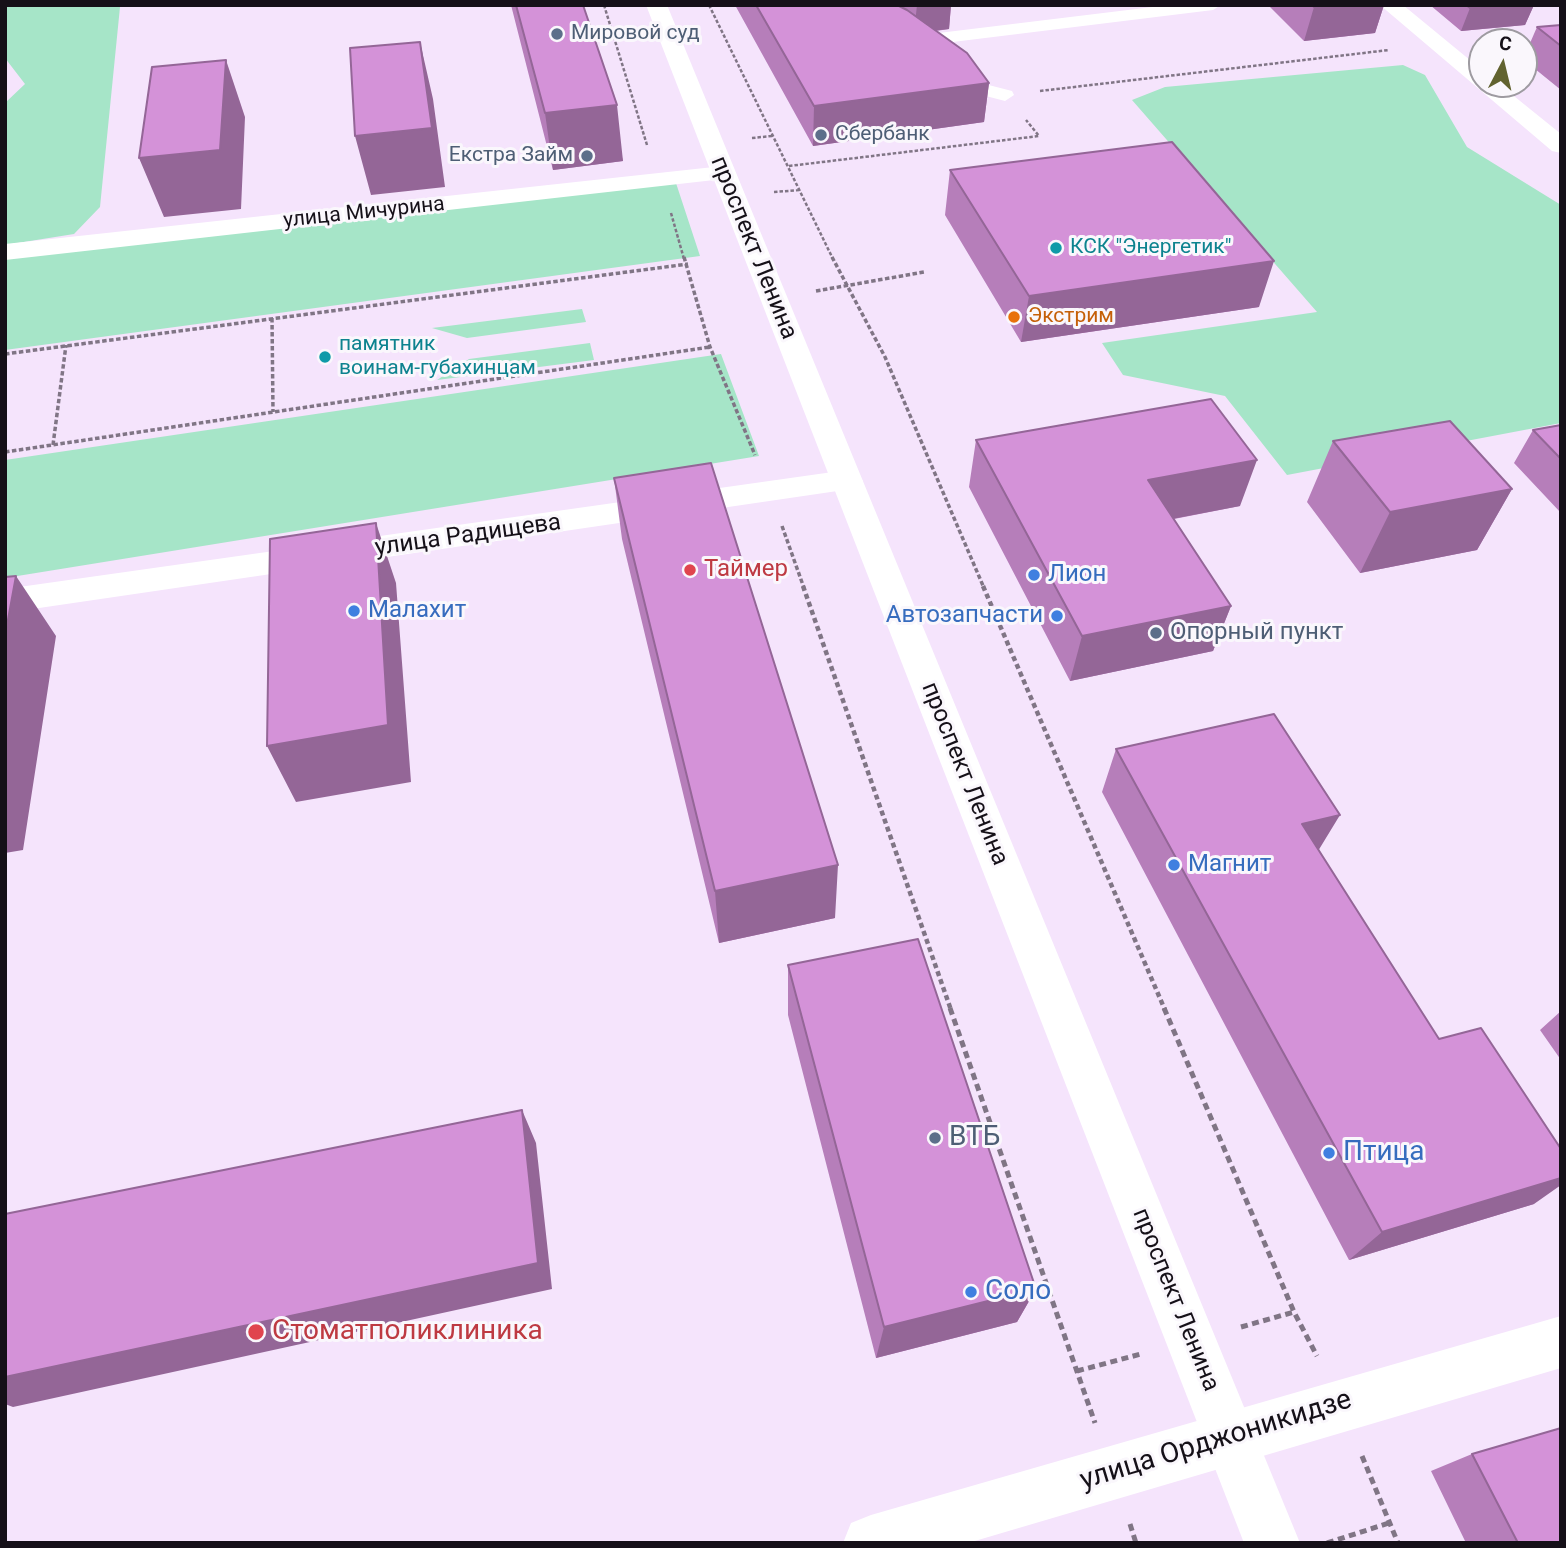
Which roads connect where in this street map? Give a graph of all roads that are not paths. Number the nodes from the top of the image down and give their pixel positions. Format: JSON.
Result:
{"nodes":[{"id":1,"x":656,"y":5,"type":"edge"},
{"id":2,"x":858,"y":5,"type":"edge"},
{"id":3,"x":1213,"y":5,"type":"edge"},
{"id":4,"x":1390,"y":5,"type":"edge"},
{"id":5,"x":912,"y":42,"type":"junction"},
{"id":6,"x":1468,"y":71,"type":"edge"},
{"id":7,"x":1005,"y":95,"type":"road end"},
{"id":8,"x":1502,"y":98,"type":"edge"},
{"id":9,"x":1561,"y":146,"type":"edge"},
{"id":10,"x":723,"y":173,"type":"junction"},
{"id":11,"x":5,"y":252,"type":"edge"},
{"id":12,"x":847,"y":481,"type":"junction"},
{"id":13,"x":5,"y":601,"type":"edge"},
{"id":14,"x":1561,"y":1342,"type":"edge"},
{"id":15,"x":1230,"y":1439,"type":"junction"},
{"id":16,"x":871,"y":1543,"type":"edge"},
{"id":17,"x":1272,"y":1543,"type":"edge"}],
"edges":[{"from":1,"to":10,"type":"street","name":"проспект Ленина"},
{"from":2,"to":5,"type":"lane"},
{"from":3,"to":5,"type":"lane"},
{"from":4,"to":6,"type":"street"},
{"from":5,"to":7,"type":"lane"},
{"from":8,"to":9,"type":"street"},
{"from":10,"to":11,"type":"street","name":"улица Мичурина"},
{"from":10,"to":12,"type":"street","name":"проспект Ленина"},
{"from":12,"to":13,"type":"street","name":"улица Радищева"},
{"from":12,"to":15,"type":"street","name":"проспект Ленина"},
{"from":14,"to":15,"type":"street","name":"улица Орджоникидзе"},
{"from":15,"to":16,"type":"street","name":"улица Орджоникидзе"},
{"from":15,"to":17,"type":"street","name":"проспект Ленина"}]}
